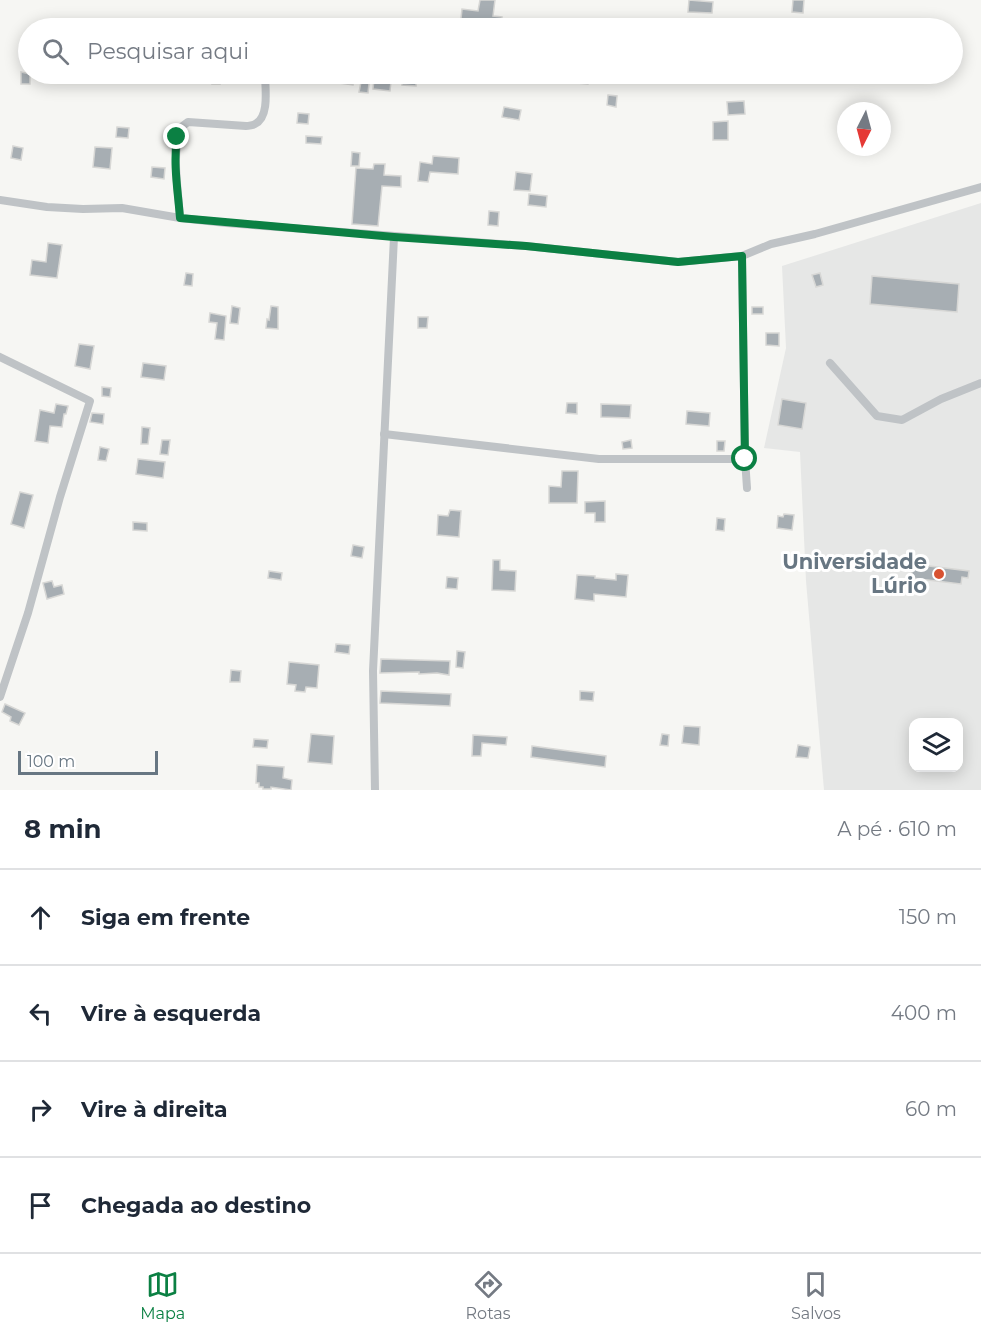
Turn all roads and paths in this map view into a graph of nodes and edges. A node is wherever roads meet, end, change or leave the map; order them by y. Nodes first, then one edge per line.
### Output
1 (266, 84) edge
2 (981, 187) edge
3 (0, 200) edge
4 (180, 218) junction
5 (394, 237) junction
6 (742, 256) junction
7 (0, 357) edge
8 (830, 363) dead end
9 (981, 383) edge
10 (384, 434) junction
11 (745, 459) junction
12 (747, 488) dead end
13 (0, 697) edge
14 (375, 790) edge

1 - 4 street
2 - 6 street
3 - 4 street
4 - 5 street
5 - 6 street
5 - 10 street
6 - 11 street
7 - 13 street
8 - 9 street
10 - 11 street
10 - 14 street
11 - 12 street

